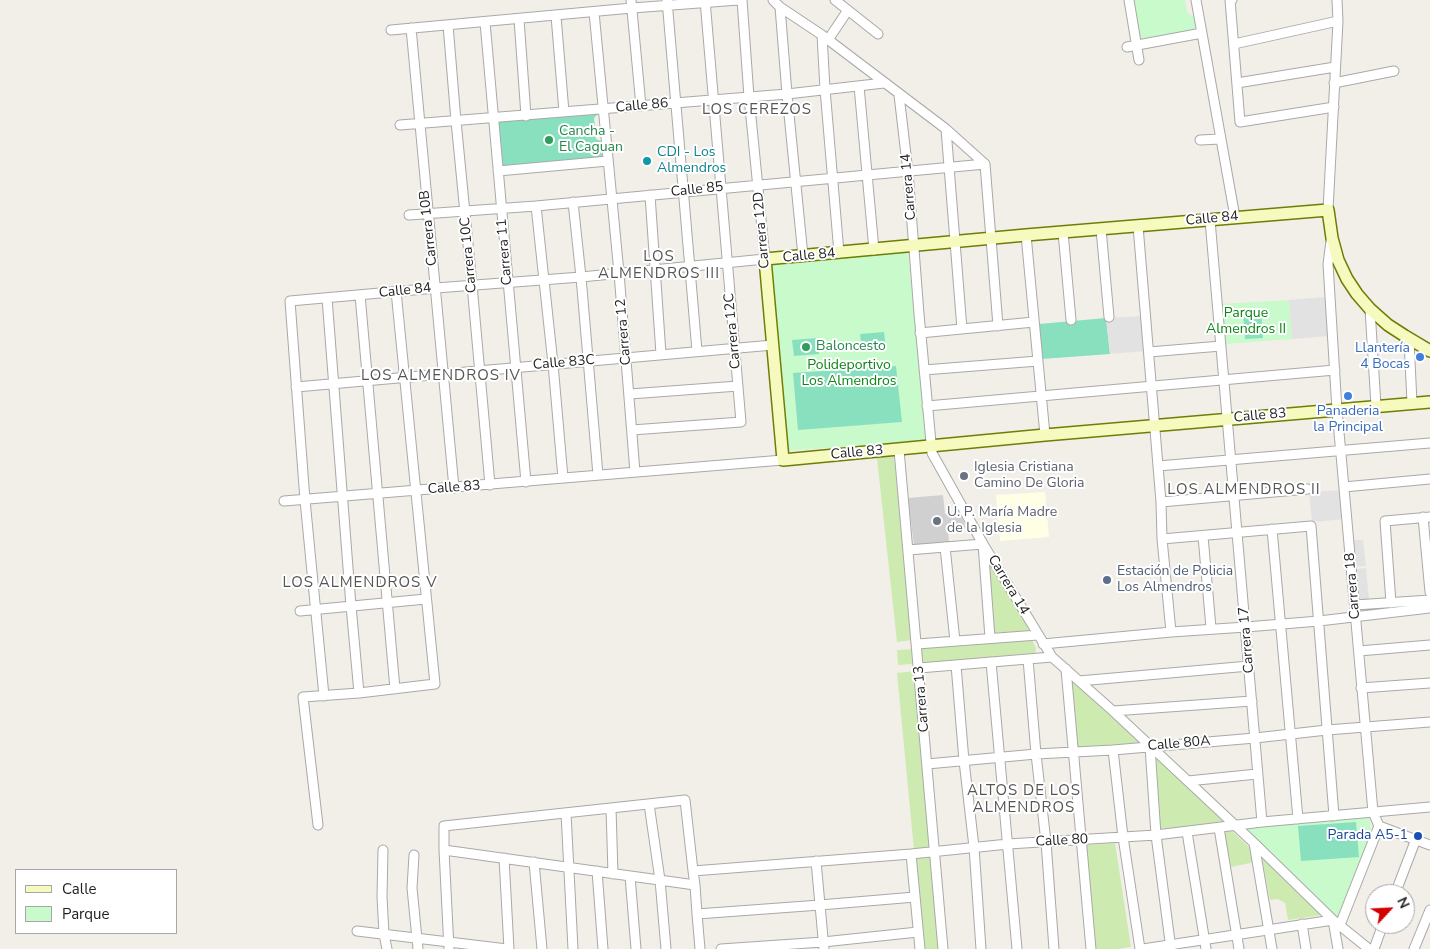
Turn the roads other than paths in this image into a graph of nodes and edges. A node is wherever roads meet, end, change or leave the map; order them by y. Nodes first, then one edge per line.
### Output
1 (740, 0) edge
2 (773, 0) edge
3 (835, 0) edge
4 (1128, 0) edge
5 (1196, 0) edge
6 (1231, 0) edge
7 (1338, 0) edge
8 (705, 1) edge
9 (668, 3) edge
10 (632, 4) edge
11 (780, 7) junction
12 (848, 10) junction
13 (594, 12) junction
14 (556, 16) junction
15 (519, 19) junction
16 (1338, 21) junction
17 (485, 22) junction
18 (448, 25) junction
19 (411, 28) junction
20 (391, 30) dead end
21 (1202, 33) junction
22 (878, 34) dead end
23 (825, 37) junction
24 (1234, 44) junction
25 (1136, 46) junction
26 (1127, 47) dead end
27 (1139, 60) dead end
28 (1335, 67) junction
29 (1394, 71) dead end
30 (884, 83) junction
31 (1238, 83) junction
32 (1334, 83) junction
33 (859, 86) junction
34 (825, 90) junction
35 (787, 94) junction
36 (899, 95) junction
37 (748, 97) junction
38 (713, 100) junction
39 (677, 103) junction
40 (641, 106) junction
41 (1334, 107) junction
42 (603, 110) junction
43 (564, 112) junction
44 (526, 116) junction
45 (493, 118) junction
46 (456, 121) junction
47 (419, 124) junction
48 (400, 126) dead end
49 (946, 129) junction
50 (1221, 139) junction
51 (1200, 140) dead end
52 (608, 161) junction
53 (984, 164) junction
54 (949, 168) junction
55 (498, 171) junction
56 (908, 172) junction
57 (868, 176) junction
58 (833, 178) junction
59 (796, 181) junction
60 (758, 184) junction
61 (721, 188) junction
62 (683, 192) junction
63 (650, 195) junction
64 (611, 198) junction
65 (573, 202) junction
66 (536, 206) junction
67 (501, 209) junction
68 (1328, 210) junction
69 (465, 211) junction
70 (427, 214) junction
71 (409, 215) dead end
72 (1235, 217) junction
73 (1210, 220) junction
74 (1138, 226) junction
75 (1101, 229) junction
76 (1063, 232) junction
77 (1026, 235) junction
78 (1332, 238) junction
79 (990, 239) junction
80 (955, 242) junction
81 (913, 245) junction
82 (874, 250) junction
83 (839, 253) junction
84 (803, 256) junction
85 (765, 260) junction
86 (728, 263) junction
87 (690, 267) junction
88 (655, 270) junction
89 (619, 273) junction
90 (581, 277) junction
91 (544, 280) junction
92 (508, 282) junction
93 (472, 285) junction
94 (436, 288) junction
95 (396, 291) junction
96 (360, 295) junction
97 (327, 298) junction
98 (1370, 309) junction
99 (1109, 317) dead end
100 (1071, 320) dead end
101 (1034, 322) junction
102 (998, 326) junction
103 (962, 329) junction
104 (920, 333) junction
105 (1409, 339) junction
106 (773, 345) junction
107 (1222, 346) junction
108 (735, 348) junction
109 (1430, 350) edge
110 (697, 351) junction
111 (1149, 352) junction
112 (661, 354) junction
113 (626, 358) junction
114 (1038, 361) junction
115 (588, 362) junction
116 (552, 364) junction
117 (516, 367) junction
118 (479, 370) junction
119 (924, 370) junction
120 (1335, 370) junction
121 (443, 374) junction
122 (404, 377) junction
123 (368, 380) junction
124 (1225, 380) junction
125 (333, 384) junction
126 (738, 386) junction
127 (296, 387) junction
128 (1152, 387) junction
129 (630, 394) junction
130 (1042, 396) junction
131 (1430, 402) edge
132 (1412, 403) junction
133 (927, 406) junction
134 (1376, 406) junction
135 (1338, 410) junction
136 (1228, 419) junction
137 (1155, 426) junction
138 (632, 430) junction
139 (1045, 435) junction
140 (1430, 443) edge
141 (931, 447) junction
142 (899, 450) junction
143 (1341, 450) junction
144 (1232, 459) junction
145 (784, 460) junction
146 (1158, 466) junction
147 (636, 472) junction
148 (598, 475) junction
149 (563, 478) junction
150 (1430, 479) edge
151 (526, 482) junction
152 (490, 485) junction
153 (1344, 487) junction
154 (454, 488) junction
155 (415, 490) junction
156 (1308, 490) dead end
157 (378, 494) junction
158 (1234, 495) junction
159 (342, 496) junction
160 (305, 500) junction
161 (284, 501) dead end
162 (1161, 502) junction
163 (1427, 517) edge
164 (1272, 529) junction
165 (1238, 532) junction
166 (1203, 536) junction
167 (1162, 539) junction
168 (983, 544) junction
169 (945, 547) junction
170 (908, 550) junction
171 (1430, 592) edge
172 (426, 599) junction
173 (1430, 600) edge
174 (389, 602) junction
175 (1391, 602) junction
176 (1355, 605) junction
177 (351, 606) junction
178 (1430, 608) edge
179 (316, 609) junction
180 (300, 611) dead end
181 (1356, 616) junction
182 (1319, 621) junction
183 (1280, 624) junction
184 (1246, 627) junction
185 (1211, 628) junction
186 (1171, 632) junction
187 (1038, 634) junction
188 (990, 638) junction
189 (955, 641) junction
190 (917, 644) junction
191 (1044, 644) junction
192 (1430, 645) edge
193 (1358, 651) junction
194 (1052, 657) junction
195 (1028, 659) junction
196 (991, 662) junction
197 (956, 665) junction
198 (1249, 666) junction
199 (919, 668) junction
200 (1066, 669) junction
201 (1079, 681) junction
202 (1430, 683) edge
203 (1361, 688) junction
204 (395, 689) junction
205 (359, 693) junction
206 (324, 696) junction
207 (1252, 701) junction
208 (1113, 711) junction
209 (1430, 722) edge
210 (1364, 727) junction
211 (1327, 730) junction
212 (1291, 734) junction
213 (1255, 738) junction
214 (1150, 746) junction
215 (1113, 750) junction
216 (1073, 752) junction
217 (1036, 754) junction
218 (1000, 757) junction
219 (964, 761) junction
220 (927, 764) junction
221 (1258, 774) junction
222 (1188, 781) junction
223 (649, 804) junction
224 (1430, 807) edge
225 (611, 808) junction
226 (1373, 812) junction
227 (566, 813) junction
228 (1334, 816) junction
229 (1298, 819) junction
230 (1262, 822) junction
231 (318, 825) dead end
232 (1235, 826) junction
233 (1379, 826) junction
234 (1219, 828) junction
235 (1187, 832) junction
236 (1156, 835) junction
237 (1123, 838) junction
238 (1416, 839) junction
239 (1081, 840) junction
240 (1046, 842) junction
241 (1254, 843) junction
242 (1008, 844) junction
243 (1430, 845) edge
244 (974, 847) junction
245 (383, 850) dead end
246 (444, 850) junction
247 (934, 852) junction
248 (911, 854) junction
249 (414, 855) dead end
250 (504, 858) junction
251 (816, 861) junction
252 (534, 862) junction
253 (569, 867) junction
254 (597, 871) junction
255 (693, 871) junction
256 (613, 874) junction
257 (630, 876) junction
258 (660, 880) junction
259 (1399, 884) edge
260 (694, 885) junction
261 (915, 897) junction
262 (820, 906) junction
263 (1430, 910) edge
264 (697, 914) junction
265 (1336, 922) junction
266 (1302, 924) junction
267 (1268, 929) junction
268 (357, 930) dead end
269 (918, 932) junction
270 (384, 934) junction
271 (1237, 934) junction
272 (1379, 934) edge
273 (418, 938) junction
274 (1205, 944) edge
275 (824, 945) edge
276 (449, 946) edge
277 (479, 947) edge
278 (1171, 947) edge
279 (387, 949) edge
280 (418, 949) edge
281 (508, 949) edge
282 (542, 949) edge
283 (572, 949) edge
284 (604, 949) edge
285 (636, 949) edge
286 (666, 949) edge
287 (700, 949) edge
288 (721, 949) edge
289 (920, 949) edge
290 (944, 949) edge
291 (981, 949) edge
292 (1017, 949) edge
293 (1054, 949) edge
294 (1091, 949) edge
295 (1141, 949) edge
296 (1239, 949) edge
297 (1272, 949) edge
298 (1306, 949) edge
299 (1338, 949) edge
300 (1369, 949) edge
301 (1374, 949) edge
302 (1414, 949) edge

1 - 8 street
1 - 37 street, Carrera 12D
2 - 11 street
3 - 12 street
4 - 25 street
5 - 21 street
6 - 24 street
7 - 16 street
8 - 9 street
8 - 38 street, Carrera 12C
9 - 10 street
9 - 39 street
10 - 13 street
10 - 40 street
11 - 23 street
11 - 35 street
12 - 22 street
12 - 23 street
13 - 14 street
13 - 42 street, Carrera 12
14 - 15 street
14 - 43 street
15 - 17 street
15 - 44 street
16 - 24 street
16 - 28 street
17 - 18 street
17 - 45 street, Carrera 11
18 - 19 street
18 - 46 street, Carrera 10C
19 - 20 street
19 - 47 street, Carrera 10B
21 - 25 street
21 - 50 street
23 - 30 street
23 - 34 street
24 - 31 street
25 - 26 street
25 - 27 street
28 - 31 street
28 - 32 street
29 - 32 street
30 - 33 street, Calle 86
30 - 36 street
31 - 41 street
32 - 41 street
33 - 34 street, Calle 86
33 - 57 street
34 - 35 street, Calle 86
34 - 58 street
35 - 37 street, Calle 86
35 - 59 street
36 - 49 street
36 - 56 street, Carrera 14
37 - 38 street, Calle 86
37 - 60 street, Carrera 12D
38 - 39 street, Calle 86
38 - 61 street, Carrera 12C
39 - 40 street, Calle 86
39 - 62 street
40 - 42 street, Calle 86
41 - 68 street
42 - 43 street, Calle 86
42 - 52 street, Carrera 12
43 - 44 street, Calle 86
44 - 45 street, Calle 86
45 - 46 street, Calle 86
45 - 55 street, Carrera 11
46 - 47 street, Calle 86
46 - 69 street, Carrera 10C
47 - 48 street, Calle 86
47 - 70 street, Carrera 10B
49 - 53 street
49 - 54 street
50 - 51 street
50 - 72 street
52 - 55 street
52 - 64 street, Carrera 12
53 - 54 street, Calle 85
53 - 79 street
54 - 56 street, Calle 85
54 - 80 street
55 - 67 street, Carrera 11
56 - 57 street, Calle 85
56 - 81 street, Carrera 14
57 - 58 street, Calle 85
57 - 82 street
58 - 59 street, Calle 85
58 - 83 street
59 - 60 street, Calle 85
59 - 84 street
60 - 61 street, Calle 85
60 - 85 street, Carrera 12D
61 - 62 street, Calle 85
61 - 86 street, Carrera 12C
62 - 63 street, Calle 85
62 - 87 street
63 - 64 street, Calle 85
63 - 88 street
64 - 65 street, Calle 85
64 - 89 street, Carrera 12
65 - 66 street, Calle 85
65 - 90 street
66 - 67 street, Calle 85
66 - 91 street
67 - 69 street, Calle 85
67 - 92 street, Carrera 11
68 - 72 street, Calle 84
68 - 78 street
69 - 70 street, Calle 85
69 - 93 street, Carrera 10C
70 - 71 street, Calle 85
70 - 94 street, Carrera 10B
72 - 73 street, Calle 84
73 - 74 street, Calle 84
73 - 107 street, Carrera 17
74 - 75 street, Calle 84
74 - 111 street
75 - 76 street, Calle 84
75 - 99 street
76 - 77 street, Calle 84
76 - 100 street
77 - 79 street, Calle 84
77 - 101 street
78 - 98 street
78 - 120 street, Carrera 18
79 - 80 street, Calle 84
79 - 102 street
80 - 81 street, Calle 84
80 - 103 street
81 - 82 street, Calle 84
81 - 104 street, Carrera 14
82 - 83 street, Calle 84
83 - 84 street, Calle 84
84 - 85 street, Calle 84
85 - 86 street, Calle 84
85 - 106 street, Carrera 12D
86 - 87 street, Calle 84
86 - 108 street, Carrera 12C
87 - 88 street, Calle 84
87 - 110 street
88 - 89 street, Calle 84
88 - 112 street
89 - 90 street, Calle 84
89 - 113 street, Carrera 12
90 - 91 street, Calle 84
90 - 115 street
91 - 92 street, Calle 84
91 - 116 street
92 - 93 street, Calle 84
92 - 117 street, Carrera 11
93 - 94 street, Calle 84
93 - 118 street, Carrera 10C
94 - 95 street, Calle 84
94 - 121 street, Carrera 10B
95 - 96 street, Calle 84
95 - 122 street
96 - 97 street, Calle 84
96 - 123 street
97 - 125 street
97 - 127 street, Calle 84
98 - 105 street
98 - 134 street
101 - 102 street
101 - 114 street
102 - 103 street
103 - 104 street
104 - 119 street, Carrera 14
105 - 109 street
105 - 132 street
106 - 108 street, Calle 83C
106 - 145 street, Carrera 12D
107 - 111 street
107 - 124 street, Carrera 17
108 - 110 street, Calle 83C
108 - 126 street, Carrera 12C
110 - 112 street, Calle 83C
111 - 128 street
112 - 113 street, Calle 83C
113 - 115 street, Calle 83C
113 - 129 street, Carrera 12
114 - 119 street
114 - 130 street
115 - 116 street, Calle 83C
115 - 148 street
116 - 117 street, Calle 83C
116 - 149 street
117 - 118 street, Calle 83C
117 - 151 street, Carrera 11
118 - 121 street, Calle 83C
118 - 152 street, Carrera 10C
119 - 133 street, Carrera 14
120 - 124 street
120 - 135 street, Carrera 18
121 - 122 street, Calle 83C
121 - 154 street, Carrera 10B
122 - 123 street, Calle 83C
122 - 155 street
123 - 125 street, Calle 83C
123 - 157 street
124 - 128 street
124 - 136 street, Carrera 17
125 - 127 street, Calle 83C
125 - 159 street
126 - 129 street
126 - 138 street, Carrera 12C
127 - 160 street
128 - 130 street
128 - 137 street
129 - 138 street, Carrera 12
130 - 133 street
130 - 139 street
131 - 132 street, Calle 83
132 - 134 street, Calle 83
133 - 141 street, Carrera 14
134 - 135 street, Calle 83
135 - 136 street, Calle 83
135 - 143 street, Carrera 18
136 - 137 street, Calle 83
136 - 144 street, Carrera 17
137 - 139 street, Calle 83
137 - 146 street
138 - 147 street, Carrera 12
139 - 141 street, Calle 83
140 - 143 street
141 - 142 street, Calle 83
141 - 168 street, Carrera 14
142 - 145 street, Calle 83
142 - 170 street, Carrera 13
143 - 144 street
143 - 153 street, Carrera 18
144 - 146 street
144 - 158 street, Carrera 17
145 - 147 street, Calle 83
146 - 162 street
147 - 148 street, Calle 83
148 - 149 street, Calle 83
149 - 151 street, Calle 83
150 - 153 street
151 - 152 street, Calle 83
152 - 154 street, Calle 83
153 - 176 street, Carrera 18
154 - 155 street, Calle 83
155 - 157 street, Calle 83
155 - 172 street
156 - 158 street
157 - 159 street, Calle 83
157 - 174 street
158 - 162 street
158 - 165 street, Carrera 17
159 - 160 street, Calle 83
159 - 177 street
160 - 161 street, Calle 83
160 - 179 street
162 - 167 street
163 - 171 street
163 - 175 street
164 - 165 street
164 - 182 street
164 - 183 street
165 - 166 street
165 - 184 street, Carrera 17
166 - 167 street
166 - 185 street
167 - 186 street
168 - 169 street
168 - 187 street, Carrera 14
168 - 188 street
169 - 170 street
169 - 189 street
170 - 190 street, Carrera 13
172 - 174 street
172 - 204 street
173 - 175 street
174 - 177 street
174 - 204 street
175 - 176 street
176 - 181 street, Carrera 18
177 - 179 street
177 - 205 street
178 - 181 street
179 - 180 street
179 - 206 street
181 - 182 street
181 - 193 street, Carrera 18
182 - 183 street
182 - 211 street
183 - 184 street
183 - 212 street
184 - 185 street
184 - 198 street, Carrera 17
185 - 186 street
186 - 191 street
187 - 188 street
187 - 191 street, Carrera 14
188 - 189 street
189 - 190 street
190 - 199 street, Carrera 13
191 - 194 street, Carrera 14
192 - 193 street
193 - 203 street, Carrera 18
194 - 195 street
194 - 200 street, Carrera 14
195 - 196 street
195 - 217 street
196 - 197 street
196 - 218 street
197 - 199 street
197 - 219 street
198 - 201 street
198 - 207 street, Carrera 17
199 - 220 street, Carrera 13
200 - 201 street, Carrera 14
200 - 216 street
201 - 208 street, Carrera 14
202 - 203 street
203 - 210 street, Carrera 18
204 - 205 street
205 - 206 street
206 - 231 street
207 - 208 street
207 - 213 street, Carrera 17
208 - 214 street, Carrera 14
209 - 210 street, Calle 80A
210 - 211 street, Calle 80A
210 - 226 street, Carrera 18
211 - 212 street, Calle 80A
211 - 228 street
212 - 213 street, Calle 80A
212 - 229 street
213 - 214 street, Calle 80A
213 - 221 street, Carrera 17
214 - 215 street, Calle 80A
214 - 222 street, Carrera 14
214 - 236 street
215 - 216 street, Calle 80A
215 - 237 street
216 - 217 street, Calle 80A
216 - 239 street
217 - 218 street, Calle 80A
217 - 240 street
218 - 219 street, Calle 80A
218 - 242 street
219 - 220 street, Calle 80A
219 - 244 street
220 - 247 street, Carrera 13
221 - 222 street
221 - 230 street, Carrera 17
222 - 232 street, Carrera 14
223 - 225 street
223 - 255 street
223 - 258 street
224 - 226 street, Calle 80
225 - 227 street
225 - 256 street
226 - 228 street, Calle 80
226 - 233 street, Carrera 18
227 - 246 street
227 - 253 street
228 - 229 street, Calle 80
229 - 230 street, Calle 80
230 - 232 street, Calle 80
232 - 234 street, Calle 80
232 - 241 street, Carrera 14
233 - 238 street
233 - 265 street
234 - 235 street, Calle 80
234 - 271 street
235 - 236 street, Calle 80
235 - 274 street
236 - 237 street, Calle 80
236 - 278 street
237 - 239 street, Calle 80
237 - 295 street
238 - 243 street
238 - 259 street
239 - 240 street, Calle 80
239 - 294 street
240 - 242 street, Calle 80
240 - 293 street
241 - 265 street, Carrera 14
241 - 267 street
242 - 244 street, Calle 80
242 - 292 street
244 - 247 street, Calle 80
244 - 291 street
245 - 270 street
246 - 250 street
246 - 276 street
247 - 248 street, Calle 80
247 - 290 street, Carrera 13
248 - 251 street, Calle 80
248 - 261 street
249 - 273 street
250 - 252 street
250 - 281 street
251 - 255 street, Calle 80
251 - 262 street
252 - 253 street
252 - 282 street
253 - 254 street
253 - 283 street
254 - 256 street
254 - 284 street
255 - 260 street
256 - 257 street
257 - 258 street
257 - 285 street
258 - 260 street
258 - 286 street
260 - 264 street
261 - 262 street
261 - 269 street
262 - 264 street
262 - 275 street
263 - 302 street
264 - 287 street
265 - 266 street
265 - 299 street
265 - 300 street, Carrera 14
266 - 267 street
266 - 298 street
267 - 271 street
267 - 297 street
268 - 270 street
269 - 275 street
269 - 289 street
270 - 273 street
270 - 279 street
271 - 274 street
271 - 296 street
272 - 301 street
273 - 276 street
273 - 280 street
274 - 278 street
275 - 288 street
276 - 277 street
277 - 281 street
278 - 295 street

